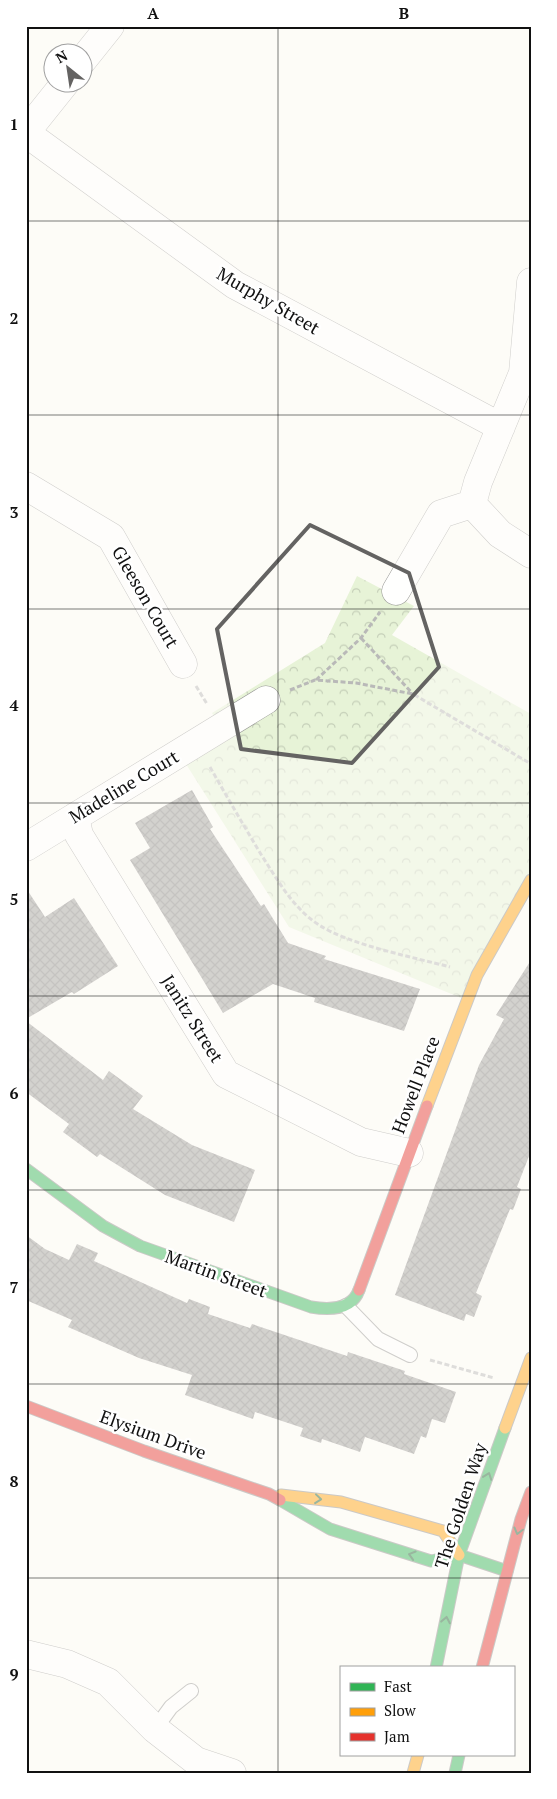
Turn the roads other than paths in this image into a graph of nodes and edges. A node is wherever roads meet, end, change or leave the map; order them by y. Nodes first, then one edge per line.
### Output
1 (110, 26) edge
2 (92, 48) edge
3 (58, 92) edge
4 (26, 133) edge
5 (531, 282) edge
6 (501, 427) junction
7 (26, 486) edge
8 (476, 493) junction
9 (531, 554) edge
10 (396, 591) road end
11 (183, 664) dead end
12 (266, 700) road end
13 (75, 816) junction
14 (26, 847) edge
15 (531, 880) edge
16 (409, 1153) junction
17 (26, 1169) edge
18 (346, 1306) junction
19 (410, 1355) road end
20 (531, 1358) edge
21 (26, 1406) edge
22 (531, 1492) edge
23 (269, 1494) junction
24 (459, 1555) junction
25 (507, 1571) junction
26 (26, 1654) edge
27 (436, 1666) edge
28 (483, 1666) edge
29 (191, 1691) dead end
30 (156, 1729) junction
31 (418, 1756) edge
32 (459, 1756) edge
33 (232, 1773) edge
34 (413, 1773) edge
35 (454, 1773) edge

1 - 2 street
3 - 4 street
4 - 6 street, Murphy Street
5 - 6 street
6 - 8 street
7 - 11 street, Gleeson Court
8 - 9 street
8 - 10 street
12 - 13 street, Madeline Court
13 - 14 street, Madeline Court
13 - 16 street, Janitz Street
15 - 16 street, Howell Place
16 - 18 street, Howell Place
17 - 18 street, Martin Street
18 - 19 lane
24 -> 20 street, The Golden Way
21 - 23 street, Elysium Drive
22 -> 25 street
24 -> 23 street, Elysium Drive
23 -> 24 street, Elysium Drive
24 - 25 street
27 -> 24 street, The Golden Way
25 - 28 street
26 - 30 street
29 - 30 lane
30 - 33 street
31 - 34 street
32 - 35 street

